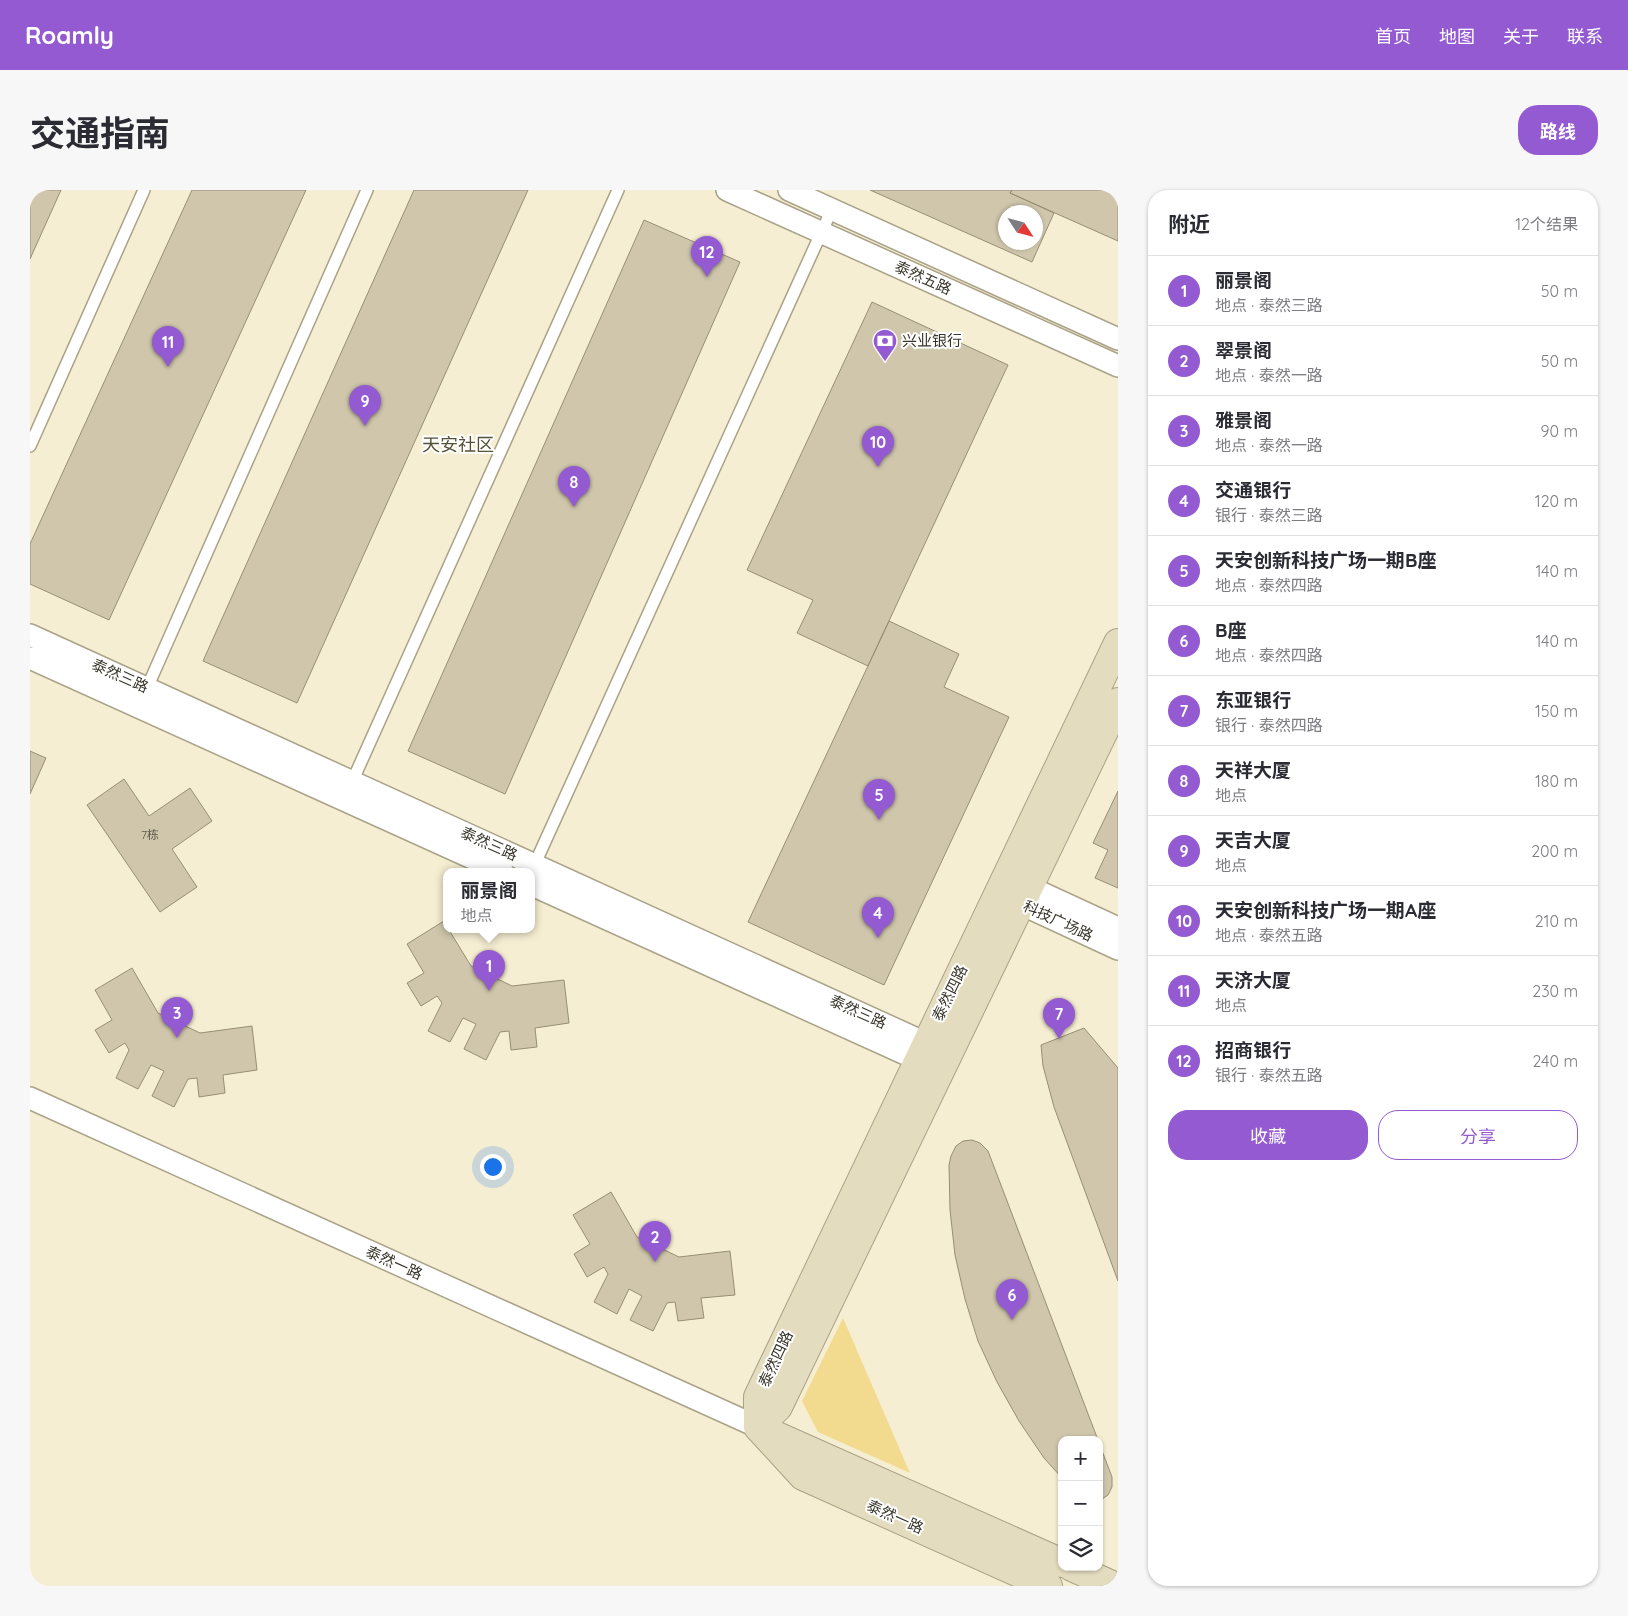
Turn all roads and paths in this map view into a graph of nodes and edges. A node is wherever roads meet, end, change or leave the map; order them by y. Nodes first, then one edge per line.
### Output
1 (144, 190) edge
2 (367, 190) edge
3 (618, 190) edge
4 (727, 190) edge
5 (789, 190) edge
6 (832, 209) junction
7 (821, 232) junction
8 (1118, 339) edge
9 (1118, 366) edge
10 (30, 446) edge
11 (30, 635) edge
12 (1118, 643) edge
13 (30, 658) edge
14 (147, 688) junction
15 (1118, 702) edge
16 (352, 782) junction
17 (494, 868) edge
18 (520, 868) edge
19 (535, 868) edge
20 (535, 875) edge
21 (1014, 890) junction
22 (1118, 928) edge
23 (1118, 949) edge
24 (933, 1057) junction
25 (30, 1098) edge
26 (758, 1427) junction
27 (1058, 1561) edge
28 (1081, 1571) edge
29 (1048, 1586) edge
30 (1114, 1586) edge

1 - 10 lane
2 - 14 lane
3 - 16 lane
4 - 7 street, 泰然五路
5 - 6 street, 泰然五路
6 - 7 lane
6 - 8 street, 泰然五路
7 - 9 street, 泰然五路
7 - 19 lane
11 - 14 street, 泰然三路
12 - 21 street, 泰然四路
13 - 17 street, 泰然三路
14 - 16 street, 泰然三路
15 - 21 street, 泰然四路
16 - 18 street, 泰然三路
20 - 24 street, 泰然三路
21 - 22 street, 科技广场路
21 - 23 street, 科技广场路
21 - 24 street, 泰然四路
24 - 26 street, 泰然四路
25 - 26 street, 泰然一路
26 - 27 street, 泰然一路
26 - 29 street, 泰然一路
28 - 30 street

